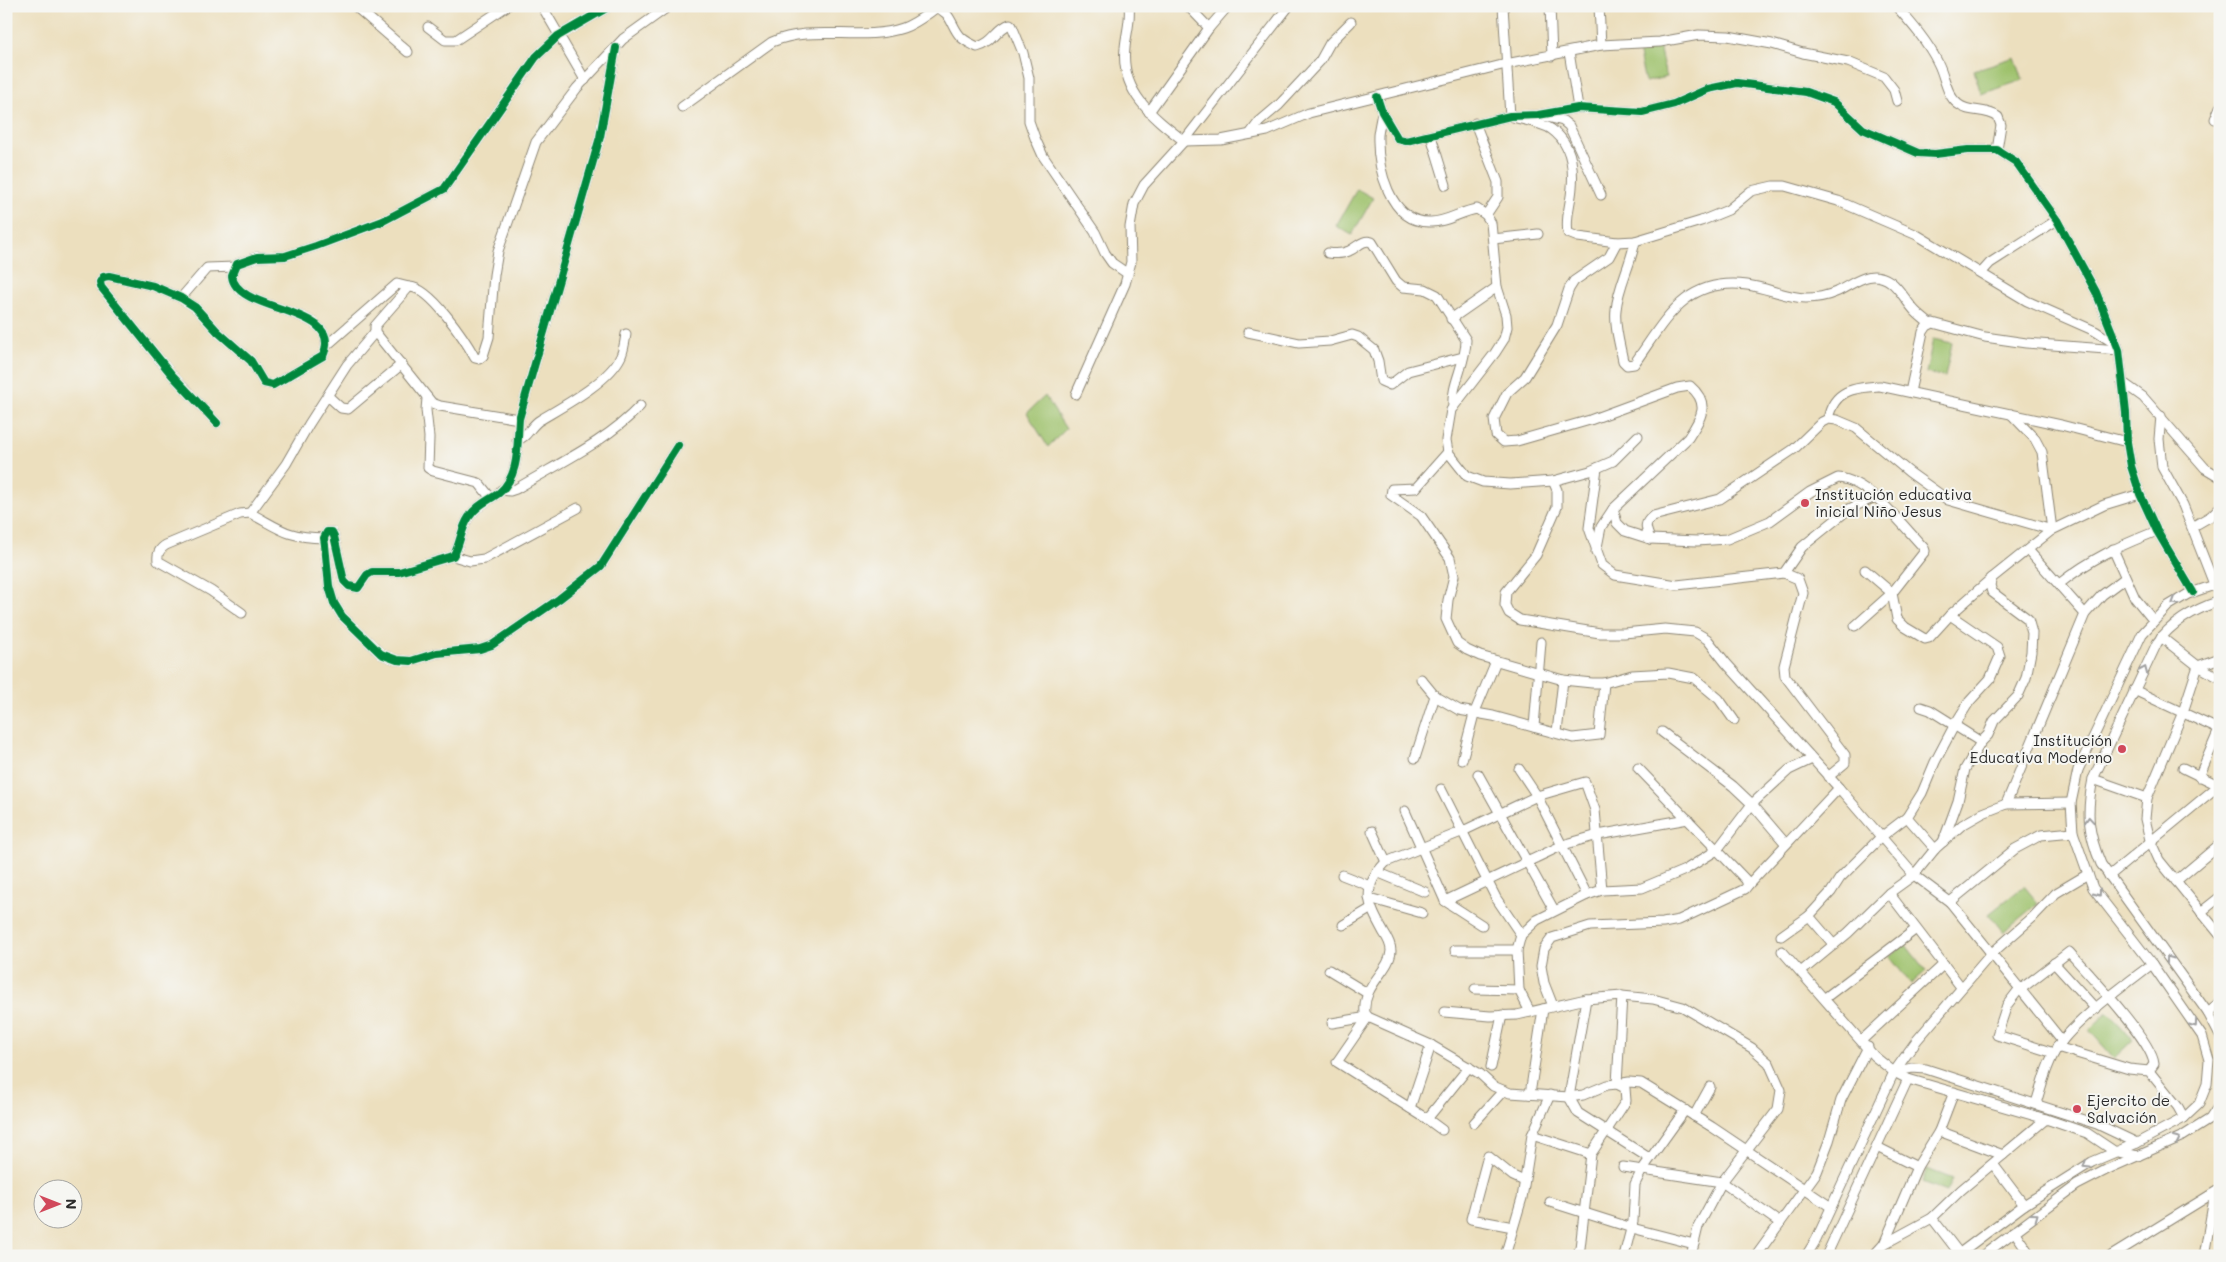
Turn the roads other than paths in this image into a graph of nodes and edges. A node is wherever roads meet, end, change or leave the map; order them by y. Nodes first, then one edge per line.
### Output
1 (355, 6) edge
2 (507, 6) edge
3 (542, 6) edge
4 (610, 6) edge
5 (669, 6) edge
6 (1188, 6) edge
7 (1228, 6) edge
8 (1289, 6) edge
9 (1504, 6) edge
10 (1550, 6) edge
11 (1599, 6) edge
12 (1896, 6) edge
13 (1129, 7) edge
14 (1351, 22) dead end
15 (428, 27) dead end
16 (1208, 28) junction
17 (558, 36) junction
18 (1601, 45) junction
19 (616, 48) junction
20 (408, 52) dead end
21 (1570, 52) junction
22 (1552, 56) junction
23 (1506, 64) junction
24 (585, 80) junction
25 (1377, 97) junction
26 (1897, 101) dead end
27 (682, 107) dead end
28 (2220, 107) edge
29 (1578, 108) junction
30 (1149, 112) junction
31 (1382, 112) junction
32 (1538, 115) junction
33 (1510, 116) junction
34 (2215, 119) dead end
35 (1476, 123) junction
36 (1250, 134) junction
37 (1431, 136) junction
38 (1184, 142) junction
39 (1997, 150) junction
40 (1446, 184) dead end
41 (1601, 195) dead end
42 (1486, 215) junction
43 (2057, 220) junction
44 (1538, 234) dead end
45 (1493, 239) junction
46 (1635, 241) junction
47 (1617, 242) junction
48 (1328, 254) dead end
49 (235, 267) junction
50 (1981, 272) junction
51 (1128, 274) junction
52 (409, 287) junction
53 (1497, 287) junction
54 (181, 298) junction
55 (1451, 319) junction
56 (1930, 324) junction
57 (375, 332) junction
58 (1248, 332) dead end
59 (626, 334) dead end
60 (326, 346) junction
61 (2118, 347) junction
62 (1463, 357) junction
63 (402, 364) junction
64 (2122, 382) junction
65 (1910, 392) junction
66 (1076, 394) dead end
67 (328, 396) junction
68 (427, 398) junction
69 (640, 406) dead end
70 (1453, 407) junction
71 (2011, 414) junction
72 (2161, 416) junction
73 (518, 419) junction
74 (1828, 419) junction
75 (216, 423) dead end
76 (1638, 436) dead end
77 (517, 440) junction
78 (2127, 442) junction
79 (678, 445) dead end
80 (1448, 452) junction
81 (1598, 468) junction
82 (2220, 478) edge
83 (1553, 481) junction
84 (502, 490) junction
85 (2140, 494) junction
86 (490, 497) junction
87 (1875, 497) junction
88 (2220, 507) edge
89 (578, 508) dead end
90 (1613, 509) junction
91 (250, 514) junction
92 (2192, 527) junction
93 (2052, 530) junction
94 (2157, 531) junction
95 (324, 538) junction
96 (1650, 538) junction
97 (2113, 549) junction
98 (2028, 550) junction
99 (1596, 552) junction
100 (453, 556) junction
101 (1865, 570) dead end
102 (1784, 573) junction
103 (1992, 578) junction
104 (2125, 578) junction
105 (2059, 584) junction
106 (2217, 584) edge
107 (2193, 592) junction
108 (1892, 593) junction
109 (2220, 601) edge
110 (242, 613) dead end
111 (2085, 614) junction
112 (1950, 615) junction
113 (2153, 620) junction
114 (1855, 626) dead end
115 (2161, 637) junction
116 (1541, 642) dead end
117 (2220, 658) edge
118 (1496, 661) junction
119 (2198, 666) junction
120 (1539, 673) junction
121 (2220, 678) edge
122 (1421, 679) dead end
123 (1563, 680) junction
124 (1604, 683) junction
125 (2134, 690) junction
126 (1436, 696) junction
127 (1921, 707) dead end
128 (2182, 712) junction
129 (1474, 714) junction
130 (1734, 720) dead end
131 (1954, 726) junction
132 (1534, 727) junction
133 (2219, 730) edge
134 (1557, 732) junction
135 (1662, 732) dead end
136 (1981, 742) junction
137 (1415, 758) dead end
138 (1812, 759) junction
139 (1462, 760) dead end
140 (1638, 768) dead end
141 (2183, 768) dead end
142 (1519, 769) dead end
143 (1478, 774) dead end
144 (1828, 777) junction
145 (2199, 777) junction
146 (2092, 779) junction
147 (2219, 786) edge
148 (1839, 788) junction
149 (1441, 789) dead end
150 (1537, 796) junction
151 (2147, 798) junction
152 (1752, 804) junction
153 (2006, 804) junction
154 (2072, 804) junction
155 (1405, 811) dead end
156 (1500, 813) junction
157 (1907, 817) junction
158 (1688, 818) junction
159 (1372, 831) dead end
160 (1461, 832) junction
161 (2073, 832) junction
162 (1598, 835) junction
163 (1881, 837) junction
164 (2150, 840) junction
165 (1943, 842) junction
166 (1786, 844) junction
167 (2220, 844) edge
168 (1563, 845) junction
169 (1422, 849) junction
170 (1935, 849) junction
171 (1717, 850) junction
172 (1386, 862) junction
173 (1528, 863) junction
174 (1377, 872) junction
175 (2088, 874) junction
176 (1342, 875) dead end
177 (1914, 875) junction
178 (2109, 876) junction
179 (2176, 881) junction
180 (1489, 882) junction
181 (1748, 885) junction
182 (1370, 886) junction
183 (1602, 890) junction
184 (1425, 892) dead end
185 (1889, 893) junction
186 (1586, 895) junction
187 (2220, 897) edge
188 (1369, 898) junction
189 (1445, 901) junction
190 (1950, 902) junction
191 (1370, 909) junction
192 (1554, 910) junction
193 (2201, 912) junction
194 (1422, 913) dead end
195 (1809, 916) junction
196 (1343, 925) dead end
197 (1482, 925) dead end
198 (1916, 929) junction
199 (1520, 935) junction
200 (1781, 936) dead end
201 (2220, 936) edge
202 (1834, 945) junction
203 (1455, 950) dead end
204 (1517, 950) junction
205 (1782, 951) dead end
206 (1991, 954) junction
207 (2054, 963) junction
208 (1944, 964) junction
209 (2152, 964) junction
210 (1329, 970) dead end
211 (1802, 971) junction
212 (1961, 987) junction
213 (1475, 989) dead end
214 (1519, 990) junction
215 (2021, 990) junction
216 (1367, 993) junction
217 (1622, 996) junction
218 (1586, 998) junction
219 (1825, 998) junction
220 (2110, 998) junction
221 (2220, 1003) edge
222 (1553, 1006) junction
223 (1543, 1009) junction
224 (2096, 1009) junction
225 (1444, 1012) dead end
226 (1530, 1012) junction
227 (2208, 1013) junction
228 (1502, 1015) junction
229 (1368, 1017) junction
230 (1332, 1023) dead end
231 (2220, 1036) edge
232 (1865, 1044) junction
233 (1431, 1045) junction
234 (2058, 1047) junction
235 (1469, 1067) junction
236 (1491, 1067) dead end
237 (2149, 1071) junction
238 (1894, 1072) junction
239 (1908, 1079) junction
240 (1616, 1084) junction
241 (1710, 1086) dead end
242 (1503, 1091) junction
243 (1954, 1092) junction
244 (1530, 1094) junction
245 (1550, 1095) junction
246 (1569, 1097) junction
247 (2036, 1103) junction
248 (2220, 1104) edge
249 (1410, 1108) junction
250 (1685, 1110) junction
251 (1694, 1116) junction
252 (2184, 1118) junction
253 (1428, 1119) junction
254 (2046, 1119) junction
255 (1474, 1123) dead end
256 (1442, 1130) dead end
257 (1605, 1131) junction
258 (1940, 1131) junction
259 (1532, 1135) junction
260 (2137, 1142) junction
261 (1876, 1147) junction
262 (1746, 1150) junction
263 (2114, 1151) junction
264 (1590, 1154) junction
265 (2003, 1155) junction
266 (2138, 1156) junction
267 (1649, 1158) junction
268 (1993, 1164) junction
269 (1624, 1167) dead end
270 (1917, 1167) junction
271 (1642, 1170) junction
272 (1524, 1181) junction
273 (1722, 1182) junction
274 (1803, 1189) junction
275 (2218, 1191) edge
276 (1550, 1202) dead end
277 (2024, 1205) junction
278 (1831, 1207) junction
279 (1583, 1212) junction
280 (1932, 1218) junction
281 (1780, 1223) junction
282 (1513, 1227) junction
283 (1632, 1228) junction
284 (2014, 1231) junction
285 (1694, 1244) junction
286 (1884, 1244) junction
287 (1958, 1255) edge
288 (1506, 1256) edge
289 (1577, 1256) edge
290 (1624, 1256) edge
291 (1691, 1256) edge
292 (1756, 1256) edge
293 (1806, 1256) edge
294 (1826, 1256) edge
295 (1873, 1256) edge
296 (1982, 1256) edge
297 (2031, 1256) edge
298 (2112, 1256) edge
299 (2204, 1256) edge

1 - 20 street
2 - 15 street
3 - 17 street
4 - 17 street
5 - 19 street
6 - 16 street
7 - 16 street
8 - 38 street
9 - 23 street
10 - 22 street
11 - 18 street
12 - 39 street
13 - 30 street
14 - 36 street
16 - 30 street
17 - 24 street
17 - 49 street
18 - 21 street
18 - 26 street
19 - 24 street
19 - 73 street
21 - 22 street
21 - 29 street
22 - 23 street
23 - 25 street
23 - 33 street
24 - 52 street
25 - 31 street
25 - 36 street
27 - 51 street
28 - 34 street
29 - 32 street
29 - 39 street
30 - 38 street
31 - 37 street
31 - 42 street
32 - 33 street
32 - 41 street
33 - 35 street
33 - 47 street
35 - 37 street
35 - 42 street
36 - 38 street
37 - 40 street
38 - 51 street
39 - 43 street
42 - 45 street
43 - 50 street
43 - 61 street
44 - 45 street
45 - 53 street
46 - 47 street
46 - 50 street
46 - 56 street
47 - 90 street
48 - 55 street
49 - 54 street
49 - 60 street
50 - 61 street
51 - 66 street
52 - 57 street
52 - 60 street
53 - 55 street
53 - 70 street
54 - 60 street
54 - 75 street
55 - 62 street
56 - 61 street
56 - 65 street
57 - 63 street
57 - 67 street
58 - 62 street
59 - 77 street
61 - 64 street
62 - 70 street
63 - 67 street
63 - 68 street
64 - 72 street
64 - 78 street
65 - 71 street
65 - 74 street
67 - 91 street
68 - 73 street
68 - 86 street
69 - 84 street
70 - 80 street
71 - 78 street
71 - 93 street
72 - 82 street
72 - 92 street
73 - 77 street
74 - 93 street
74 - 96 street
76 - 81 street
77 - 84 street
78 - 85 street
79 - 95 street
80 - 83 street
80 - 118 street
81 - 83 street
81 - 99 street
83 - 138 street
84 - 86 street
85 - 93 street
85 - 94 street
86 - 100 street
87 - 96 street
87 - 102 street
87 - 108 street
88 - 92 street
89 - 100 street
90 - 96 street
90 - 99 street
91 - 95 street
91 - 110 street
92 - 106 street
93 - 98 street
94 - 97 street
94 - 107 street
95 - 100 street
97 - 104 street
97 - 105 street
98 - 103 street
98 - 105 street
99 - 102 street
101 - 108 street
102 - 144 street
103 - 112 street
103 - 136 street
104 - 111 street
104 - 113 street
105 - 111 street
106 - 107 street
107 -> 113 street
108 - 112 street
108 - 114 street
109 - 115 street
111 - 153 street
112 - 131 street
113 - 154 street
115 - 119 street
125 -> 115 street
116 - 120 street
117 - 119 street
118 - 120 street
118 - 129 street
119 - 121 street
119 - 128 street
120 - 123 street
120 - 132 street
122 - 126 street
123 - 124 street
123 - 134 street
124 - 130 street
124 - 134 street
125 - 128 street
125 - 146 street
126 - 129 street
126 - 137 street
127 - 131 street
128 - 133 street
128 - 151 street
129 - 132 street
129 - 139 street
131 - 136 street
131 - 157 street
132 - 134 street
133 - 145 street
135 - 152 street
136 - 165 street
138 - 144 street
138 - 152 street
140 - 158 street
141 - 145 street
142 - 150 street
143 - 156 street
144 - 148 street
145 - 147 street
146 - 151 street
178 -> 146 street
147 - 164 street
148 - 163 street
148 - 166 street
149 - 160 street
150 - 156 street
150 - 162 street
150 - 168 street
151 - 164 street
152 - 166 street
152 - 171 street
153 - 154 street
153 - 165 street
154 - 161 street
155 - 169 street
156 - 160 street
156 - 173 street
157 - 163 street
157 - 170 street
158 - 162 street
158 - 171 street
159 - 172 street
160 - 169 street
160 - 180 street
161 - 175 street
161 - 190 street
162 - 168 street
162 - 183 street
163 - 177 street
163 - 195 street
164 - 178 street
164 - 179 street
165 - 170 street
166 - 181 street
167 - 179 street
168 - 173 street
168 - 186 street
169 - 172 street
169 - 189 street
170 - 177 street
171 - 181 street
171 - 183 street
172 - 174 street
173 - 180 street
173 - 192 street
174 - 182 street
174 - 184 street
175 - 206 street
175 -> 209 street
176 - 182 street
177 - 185 street
177 - 190 street
227 -> 178 street
179 - 193 street
180 - 189 street
180 - 199 street
181 - 222 street
182 - 188 street
183 - 186 street
185 - 198 street
185 - 202 street
186 - 192 street
187 - 193 street
188 - 191 street
188 - 194 street
189 - 197 street
190 - 206 street
191 - 196 street
191 - 216 street
192 - 199 street
193 - 201 street
195 - 200 street
195 - 202 street
198 - 208 street
198 - 219 street
199 - 204 street
202 - 211 street
203 - 204 street
204 - 214 street
205 - 211 street
206 - 212 street
206 - 215 street
207 - 215 street
207 - 220 street
207 - 224 street
208 - 212 street
208 - 232 street
209 - 220 street
209 -> 252 street
210 - 216 street
211 - 219 street
212 - 238 street
213 - 214 street
214 - 226 street
215 - 234 street
215 - 234 street
216 - 229 street
217 - 218 street
217 - 240 street
217 - 262 street
218 - 222 street
218 - 246 street
219 - 232 street
220 - 224 street
220 - 237 street
221 - 227 street
222 - 223 street
223 - 226 street
223 - 244 street
224 - 234 street
225 - 228 street
226 - 228 street
227 - 231 street
228 - 236 street
229 - 230 street
229 - 233 street
229 - 249 street
232 - 238 street
232 - 274 street
233 - 235 street
233 - 249 street
234 - 237 street
234 - 247 street
235 - 242 street
235 - 253 street
237 - 252 street
238 - 239 street
238 - 247 street
238 - 278 street
239 - 243 street
239 - 261 street
240 - 246 street
240 - 250 street
240 - 257 street
241 - 251 street
242 - 244 street
242 - 255 street
243 - 254 street
243 - 258 street
244 - 245 street
245 - 246 street
245 - 259 street
246 - 257 street
247 - 260 street
266 -> 248 street
249 - 253 street
250 - 251 street
250 - 267 street
251 - 262 street
252 - 260 street
253 - 256 street
254 - 263 street
254 - 265 street
257 - 264 street
257 - 267 street
258 - 265 street
258 - 270 street
259 - 264 street
259 - 272 street
260 - 263 street
261 - 270 street
261 - 294 street
262 - 273 street
262 - 274 street
263 - 266 street
263 -> 277 street
264 - 279 street
265 - 268 street
284 -> 266 street
267 - 271 street
268 - 277 street
268 - 280 street
269 - 271 street
270 - 286 street
271 - 273 street
271 - 283 street
272 - 282 street
272 - 282 street
273 - 281 street
273 - 285 street
274 - 278 street
274 - 281 street
275 - 298 street
275 - 299 street
276 - 279 street
277 - 287 street
278 - 293 street
279 - 283 street
279 - 289 street
280 - 286 street
280 - 287 street
281 - 292 street
282 - 288 street
283 - 285 street
283 - 290 street
284 - 296 street
284 - 297 street
285 - 291 street
286 - 295 street

